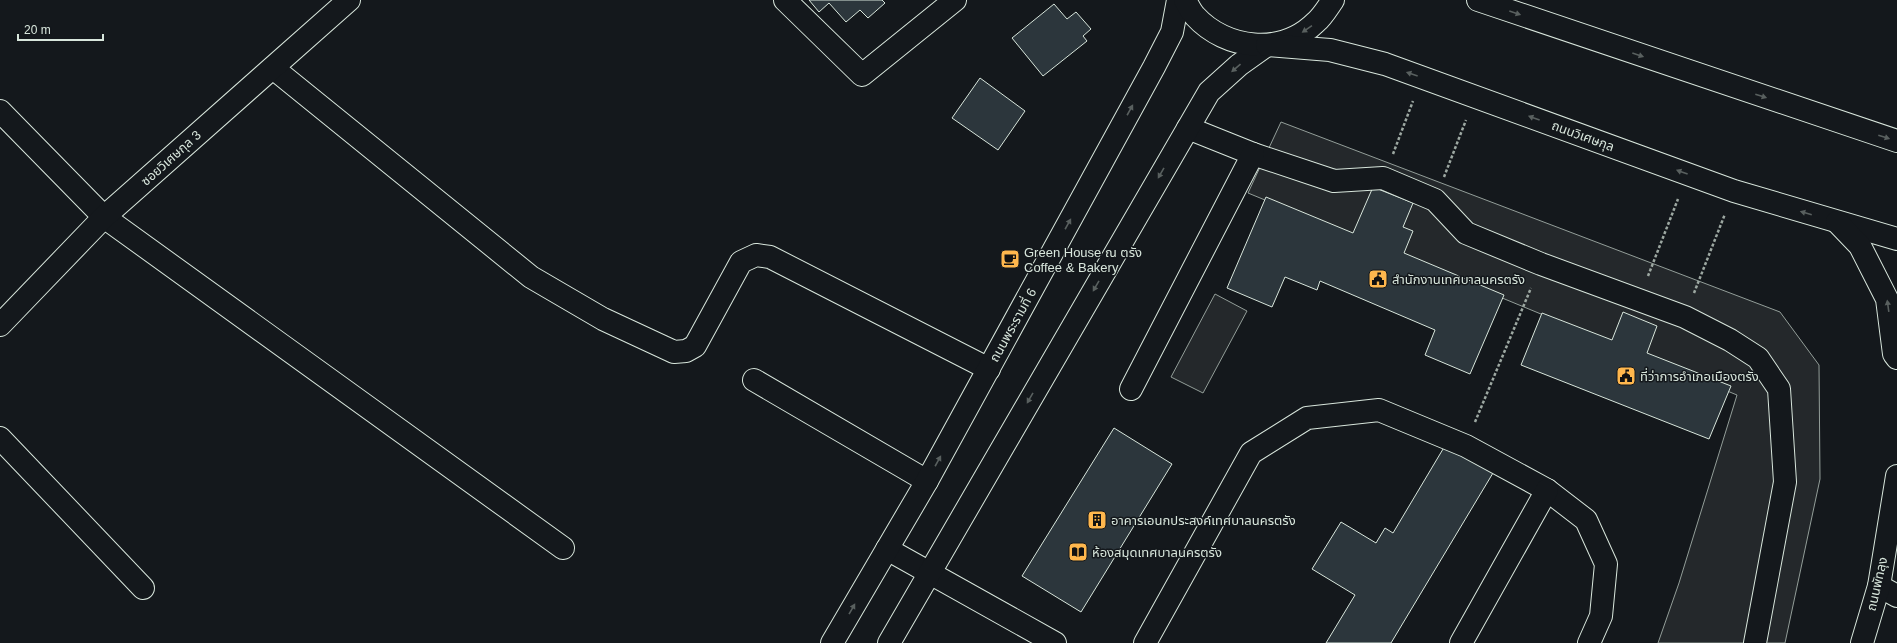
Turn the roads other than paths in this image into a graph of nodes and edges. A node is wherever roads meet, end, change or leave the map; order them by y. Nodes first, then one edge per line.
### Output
1 (349, 0) edge
2 (785, 0) edge
3 (1178, 0) edge
4 (1186, 0) edge
5 (1333, 0) edge
6 (1478, 0) edge
7 (945, 3) edge
8 (1267, 45) junction
9 (273, 68) junction
10 (0, 111) edge
11 (1188, 128) junction
12 (1897, 141) edge
13 (1253, 154) junction
14 (104, 217) junction
15 (1837, 222) junction
16 (1897, 239) edge
17 (0, 325) edge
18 (1897, 358) edge
19 (989, 369) junction
20 (754, 380) dead end
21 (1131, 389) dead end
22 (0, 438) edge
23 (1897, 476) edge
24 (927, 481) junction
25 (1547, 490) junction
26 (563, 548) dead end
27 (887, 549) junction
28 (930, 572) junction
29 (143, 588) dead end
30 (1888, 591) edge
31 (1024, 635) edge
32 (832, 643) edge
33 (889, 643) edge
34 (1055, 643) edge
35 (1145, 643) edge
36 (1461, 643) edge
37 (1589, 643) edge
38 (1755, 643) edge
39 (1862, 643) edge

1 - 9 street, ซอยวิเศษกุล 3
2 - 7 street
19 -> 3 street, ถนนพระรามที่ 6
4 - 8 street
5 -> 8 street
6 -> 12 street
8 -> 11 street
15 -> 8 street, ถนนวิเศษกุล
9 - 14 street, ซอยวิเศษกุล 3
9 - 19 street
10 - 14 street
11 - 13 street
11 -> 28 street
13 - 21 street
13 - 38 street
14 - 17 street, ซอยวิเศษกุล 3
14 - 26 street
15 - 16 street, ถนนวิเศษกุล
18 -> 15 street
24 -> 19 street, ถนนพระรามที่ 6
20 - 24 street
22 - 29 street
23 - 30 street, ถนนพัทลุง
24 - 27 street, ถนนพระรามที่ 6
25 - 35 street
25 - 36 street
25 - 37 street
27 - 28 street
32 -> 27 street, ถนนพระรามที่ 6
28 - 31 street
28 - 33 street
30 - 39 street, ถนนพัทลุง
31 - 34 street

